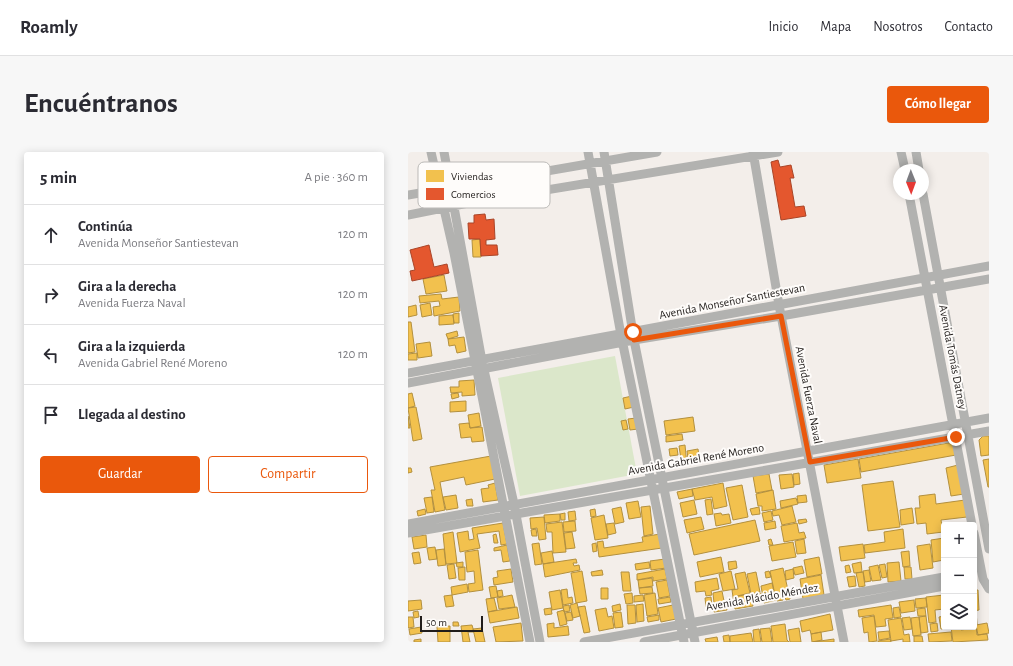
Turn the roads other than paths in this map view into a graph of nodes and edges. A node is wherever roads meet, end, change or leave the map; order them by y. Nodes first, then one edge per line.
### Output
1 (431, 152) edge
2 (444, 152) edge
3 (588, 152) edge
4 (657, 152) edge
5 (778, 152) edge
6 (901, 152) edge
7 (916, 152) edge
8 (754, 154) edge
9 (605, 156) edge
10 (433, 162) edge
11 (446, 162) edge
12 (590, 164) junction
13 (904, 164) edge
14 (918, 164) edge
15 (550, 171) edge
16 (609, 180) junction
17 (593, 183) junction
18 (550, 190) edge
19 (418, 193) edge
20 (408, 195) edge
21 (910, 200) edge
22 (924, 200) edge
23 (442, 208) joint
24 (454, 208) edge
25 (408, 215) edge
26 (989, 266) edge
27 (937, 275) junction
28 (926, 277) junction
29 (989, 279) edge
30 (940, 288) junction
31 (928, 290) junction
32 (779, 304) junction
33 (781, 316) junction
34 (633, 336) junction
35 (622, 339) junction
36 (479, 365) junction
37 (408, 373) edge
38 (408, 383) edge
39 (989, 418) edge
40 (965, 422) junction
41 (954, 424) junction
42 (989, 431) edge
43 (967, 435) junction
44 (956, 437) junction
45 (807, 451) junction
46 (810, 462) junction
47 (663, 478) junction
48 (652, 480) junction
49 (665, 488) junction
50 (654, 490) junction
51 (515, 509) junction
52 (504, 511) junction
53 (971, 522) edge
54 (408, 524) edge
55 (408, 533) edge
56 (977, 549) edge
57 (989, 549) edge
58 (982, 575) edge
59 (941, 578) edge
60 (941, 587) edge
61 (989, 589) edge
62 (835, 596) junction
63 (837, 606) junction
64 (691, 622) junction
65 (681, 624) junction
66 (694, 637) edge
67 (684, 638) edge
68 (530, 642) edge
69 (540, 642) edge
70 (584, 642) edge
71 (644, 642) edge
72 (844, 642) edge

1 - 10 street
2 - 11 street
3 - 12 street
4 - 9 street
5 - 8 street
6 - 13 street
7 - 14 street
8 - 16 street
8 - 32 street, Avenida Fuerza Naval
9 - 12 street
9 - 16 street
12 - 15 street
12 - 17 street
16 - 17 street
16 - 34 street
17 - 18 street
17 - 35 street
19 - 20 street
21 - 28 street, Avenida Tomás Datney
22 - 27 street, Avenida Tomás Datney
23 - 25 street
23 - 36 street
24 - 36 street
26 - 27 street, Avenida Monseñor Santiestevan
27 - 28 street, Avenida Monseñor Santiestevan
27 - 30 street, Avenida Tomás Datney
28 - 31 street, Avenida Tomás Datney
28 - 32 street, Avenida Monseñor Santiestevan
29 - 30 street, Avenida Monseñor Santiestevan
30 - 31 street, Avenida Monseñor Santiestevan
30 - 40 street, Avenida Tomás Datney
31 - 33 street, Avenida Monseñor Santiestevan
31 - 41 street, Avenida Tomás Datney
32 - 33 street, Avenida Fuerza Naval
32 - 34 street, Avenida Monseñor Santiestevan
33 - 34 street, Avenida Monseñor Santiestevan
33 - 45 street, Avenida Fuerza Naval
34 - 35 street, Avenida Monseñor Santiestevan
34 - 47 street
35 - 36 street, Avenida Monseñor Santiestevan
35 - 48 street
36 - 37 street, Avenida Monseñor Santiestevan
36 - 38 street, Avenida Monseñor Santiestevan
36 - 51 street
36 - 52 street
39 - 40 street, Avenida Gabriel René Moreno
40 - 41 street, Avenida Gabriel René Moreno
40 - 43 street, Avenida Tomás Datney
41 - 44 street, Avenida Tomás Datney
41 - 45 street, Avenida Gabriel René Moreno
42 - 43 street, Avenida Gabriel René Moreno
43 - 44 street, Avenida Gabriel René Moreno
43 - 57 street
44 - 46 street, Avenida Gabriel René Moreno
44 - 53 street, Avenida Tomás Datney
45 - 46 street, Avenida Fuerza Naval
45 - 47 street, Avenida Gabriel René Moreno
46 - 49 street, Avenida Gabriel René Moreno
46 - 62 street, Avenida Fuerza Naval
47 - 48 street, Avenida Gabriel René Moreno
47 - 49 street
48 - 50 street
48 - 51 street, Avenida Gabriel René Moreno
49 - 50 street, Avenida Gabriel René Moreno
49 - 64 street
50 - 51 street, Avenida Gabriel René Moreno
50 - 65 street
51 - 52 street, Avenida Gabriel René Moreno
51 - 69 street
52 - 54 street, Avenida Gabriel René Moreno
52 - 55 street, Avenida Gabriel René Moreno
52 - 68 street
56 - 58 street
58 - 61 street
59 - 62 street, Avenida Plácido Méndez
60 - 63 street, Avenida Plácido Méndez
62 - 63 street, Avenida Fuerza Naval
62 - 64 street, Avenida Plácido Méndez
63 - 66 street, Avenida Plácido Méndez
63 - 72 street, Avenida Fuerza Naval
64 - 65 street, Avenida Plácido Méndez
64 - 66 street
65 - 67 street
65 - 70 street, Avenida Plácido Méndez
66 - 67 street, Avenida Plácido Méndez
67 - 71 street, Avenida Plácido Méndez

